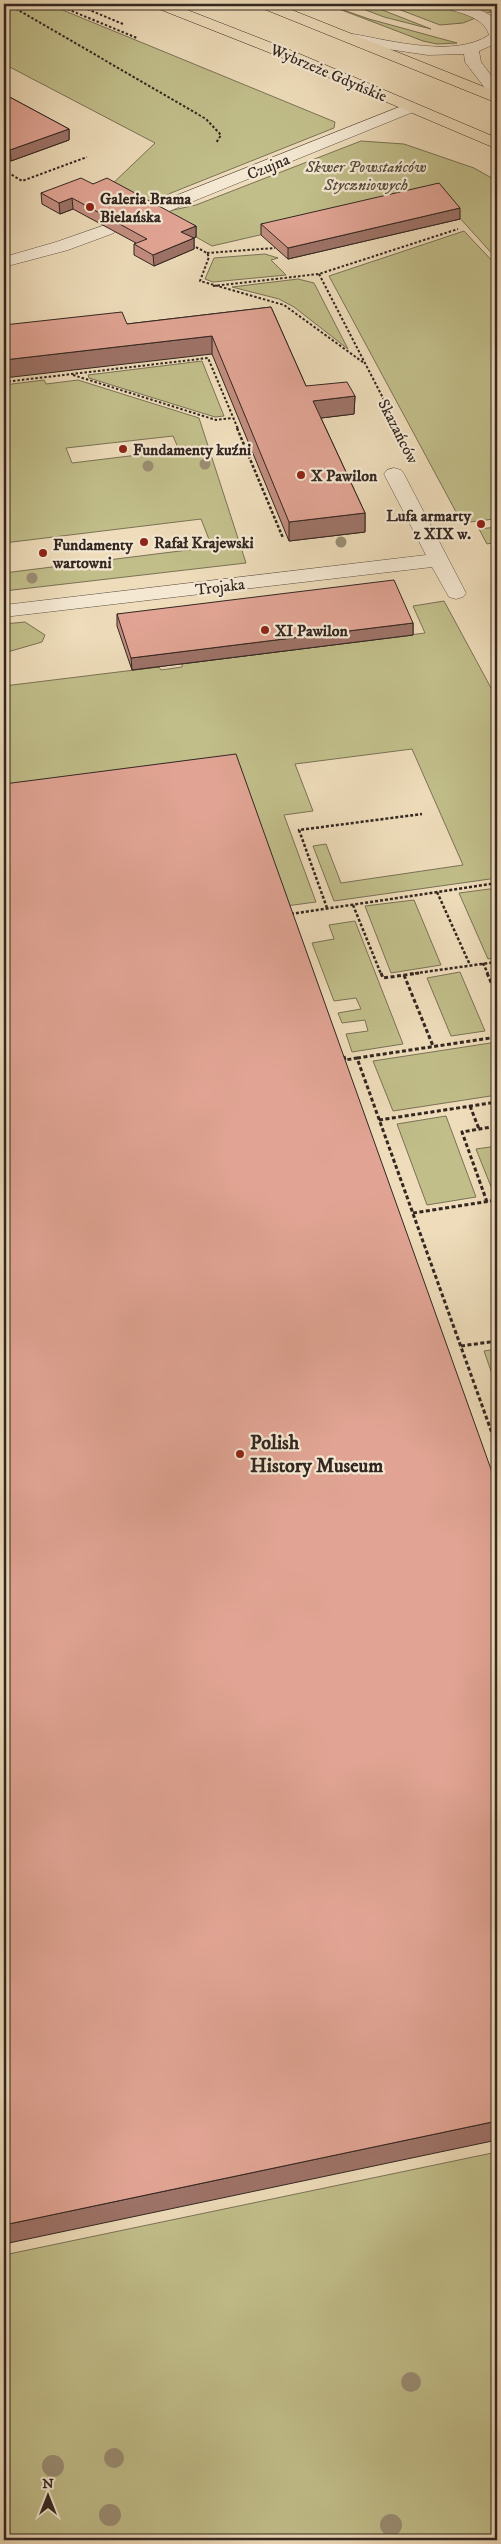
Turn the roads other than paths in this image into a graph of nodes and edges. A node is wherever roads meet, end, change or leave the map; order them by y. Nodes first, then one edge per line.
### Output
1 (159, 4) edge
2 (264, 4) edge
3 (446, 4) edge
4 (353, 39) junction
5 (471, 50) junction
6 (497, 93) edge
7 (497, 98) edge
8 (412, 106) junction
9 (497, 144) edge
10 (151, 212) edge
11 (108, 229) edge
12 (4, 262) edge
13 (394, 474) road end
14 (437, 560) junction
15 (456, 593) dead end
16 (4, 612) edge

1 - 8 main road, Wybrzeże Gdyńskie
2 - 4 main road, Wybrzeże Gdyńskie
3 - 5 lane
4 - 5 lane
4 - 7 main road, Wybrzeże Gdyńskie
5 - 6 lane
8 - 9 main road, Wybrzeże Gdyńskie
8 - 10 lane, Czujna
11 - 12 lane
13 - 14 lane, Skazańców
14 - 15 lane, Skazańców
14 - 16 lane, Trojaka

